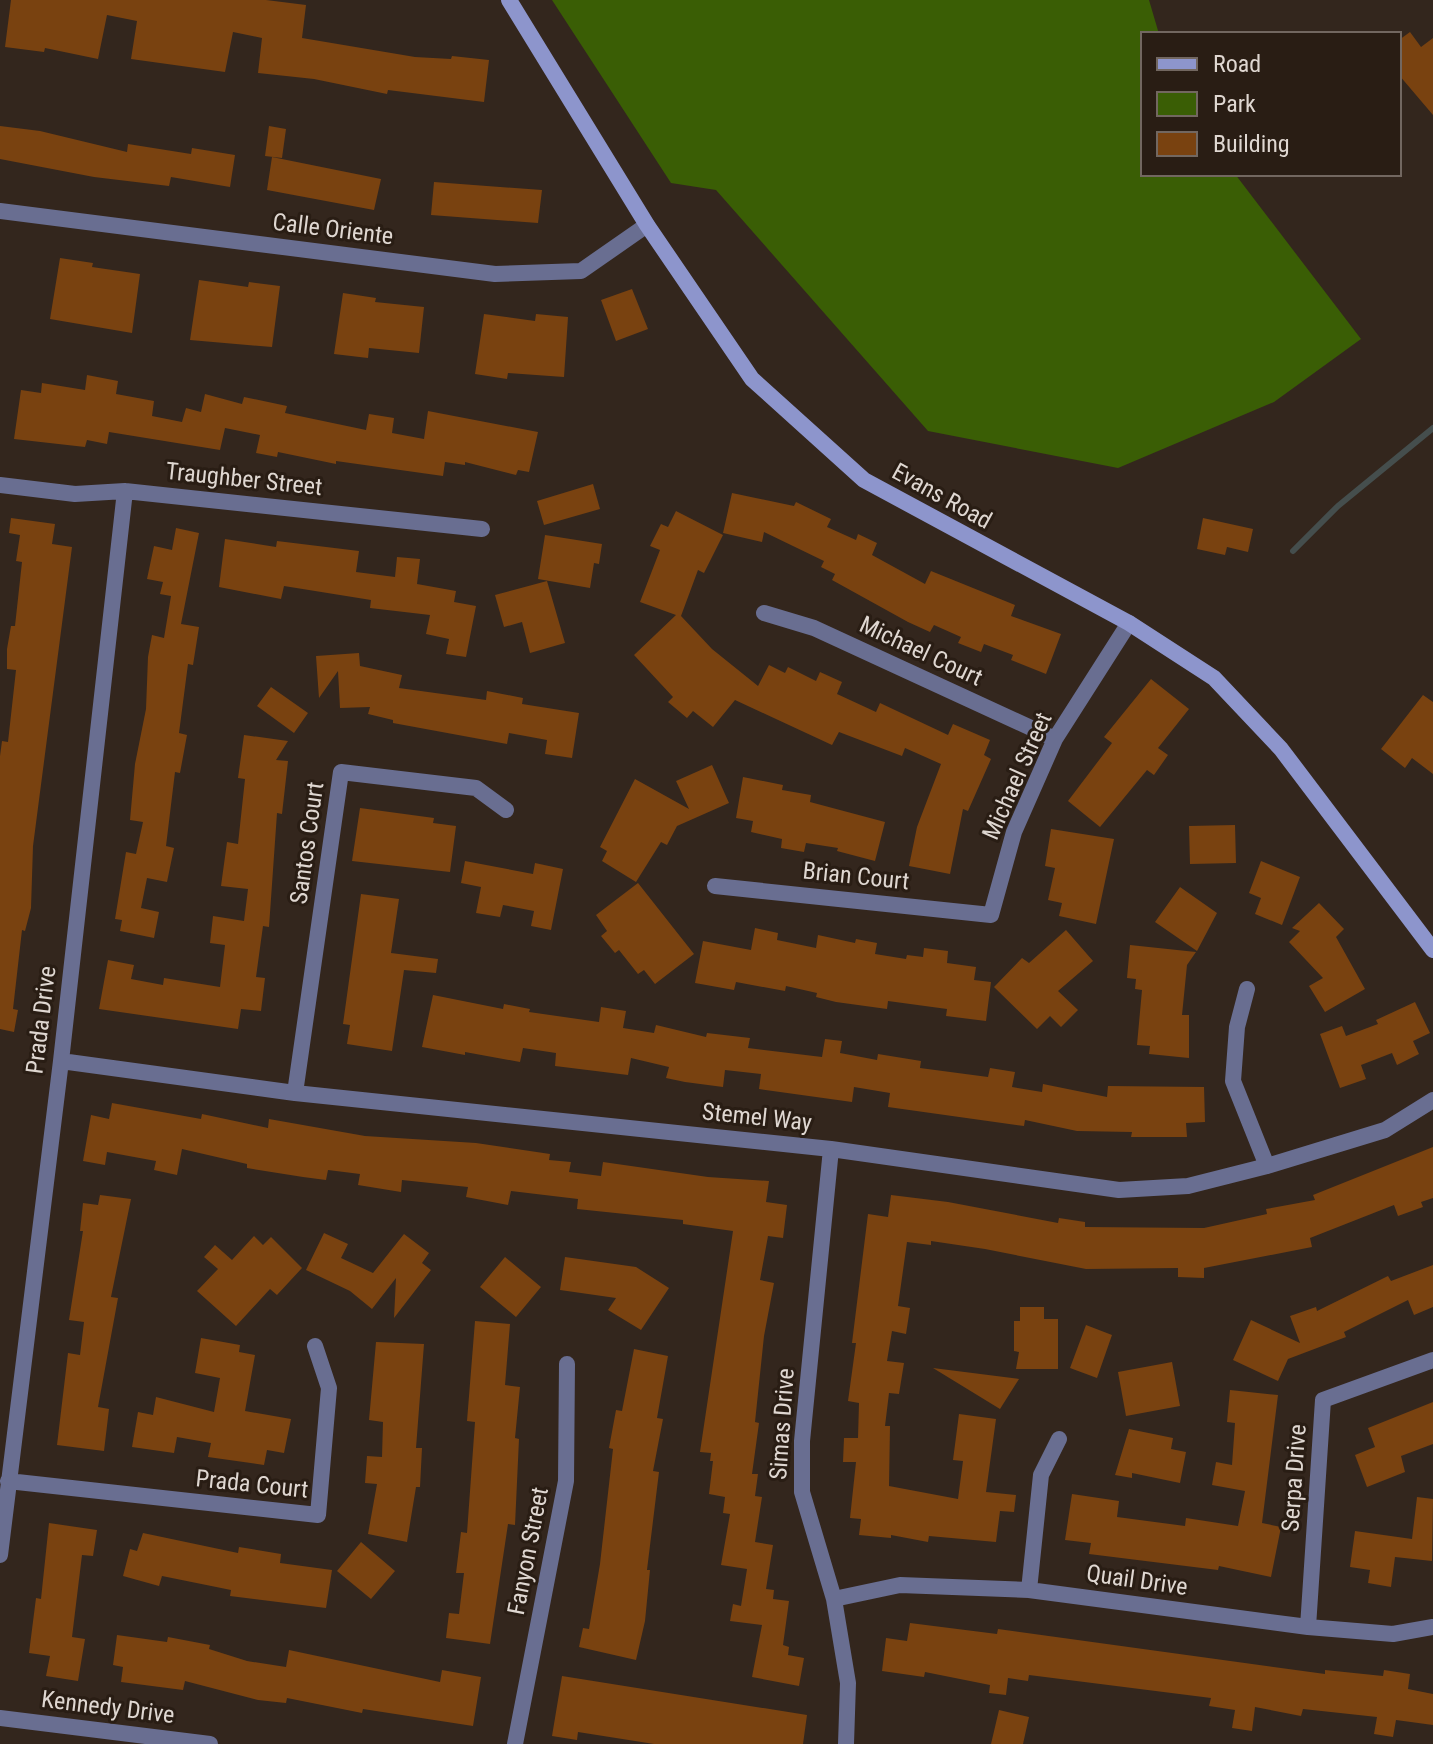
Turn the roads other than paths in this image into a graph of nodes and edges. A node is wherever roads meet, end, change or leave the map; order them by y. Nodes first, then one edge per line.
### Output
1 (509, 0) edge
2 (0, 211) edge
3 (647, 225) junction
4 (0, 485) edge
5 (125, 491) junction
6 (482, 529) dead end
7 (764, 613) dead end
8 (1129, 623) junction
9 (1055, 739) junction
10 (506, 810) dead end
11 (715, 886) dead end
12 (991, 915) joint
13 (1433, 950) edge
14 (1247, 989) dead end
15 (61, 1061) junction
16 (295, 1093) junction
17 (1433, 1100) edge
18 (831, 1149) junction
19 (1267, 1166) junction
20 (315, 1346) dead end
21 (1433, 1360) edge
22 (567, 1364) dead end
23 (1059, 1439) dead end
24 (8, 1481) junction
25 (0, 1555) edge
26 (1029, 1590) junction
27 (834, 1599) junction
28 (1308, 1627) junction
29 (1433, 1627) edge
30 (0, 1718) edge
31 (210, 1744) edge
32 (515, 1744) edge
33 (846, 1744) edge

1 - 3 street, Evans Road
2 - 3 street, Calle Oriente
3 - 8 street, Evans Road
4 - 5 street, Traughber Street
5 - 6 street, Traughber Street
5 - 15 street, Prada Drive
7 - 9 street, Michael Court
8 - 9 street, Michael Street
8 - 13 street, Evans Road
9 - 12 street, Michael Street
10 - 16 street, Santos Court
11 - 12 street, Brian Court
14 - 19 street
15 - 16 street, Stemel Way
15 - 24 street, Prada Drive
16 - 18 street, Stemel Way
17 - 19 street, Stemel Way
18 - 19 street, Stemel Way
18 - 27 street, Simas Drive
20 - 24 street, Prada Court
21 - 28 street, Serpa Drive
22 - 32 street, Fanyon Street
23 - 26 street
24 - 25 street, Prada Drive
26 - 27 street, Quail Drive
26 - 28 street, Quail Drive
27 - 33 street, Simas Drive
28 - 29 street, Quail Drive
30 - 31 street, Kennedy Drive

